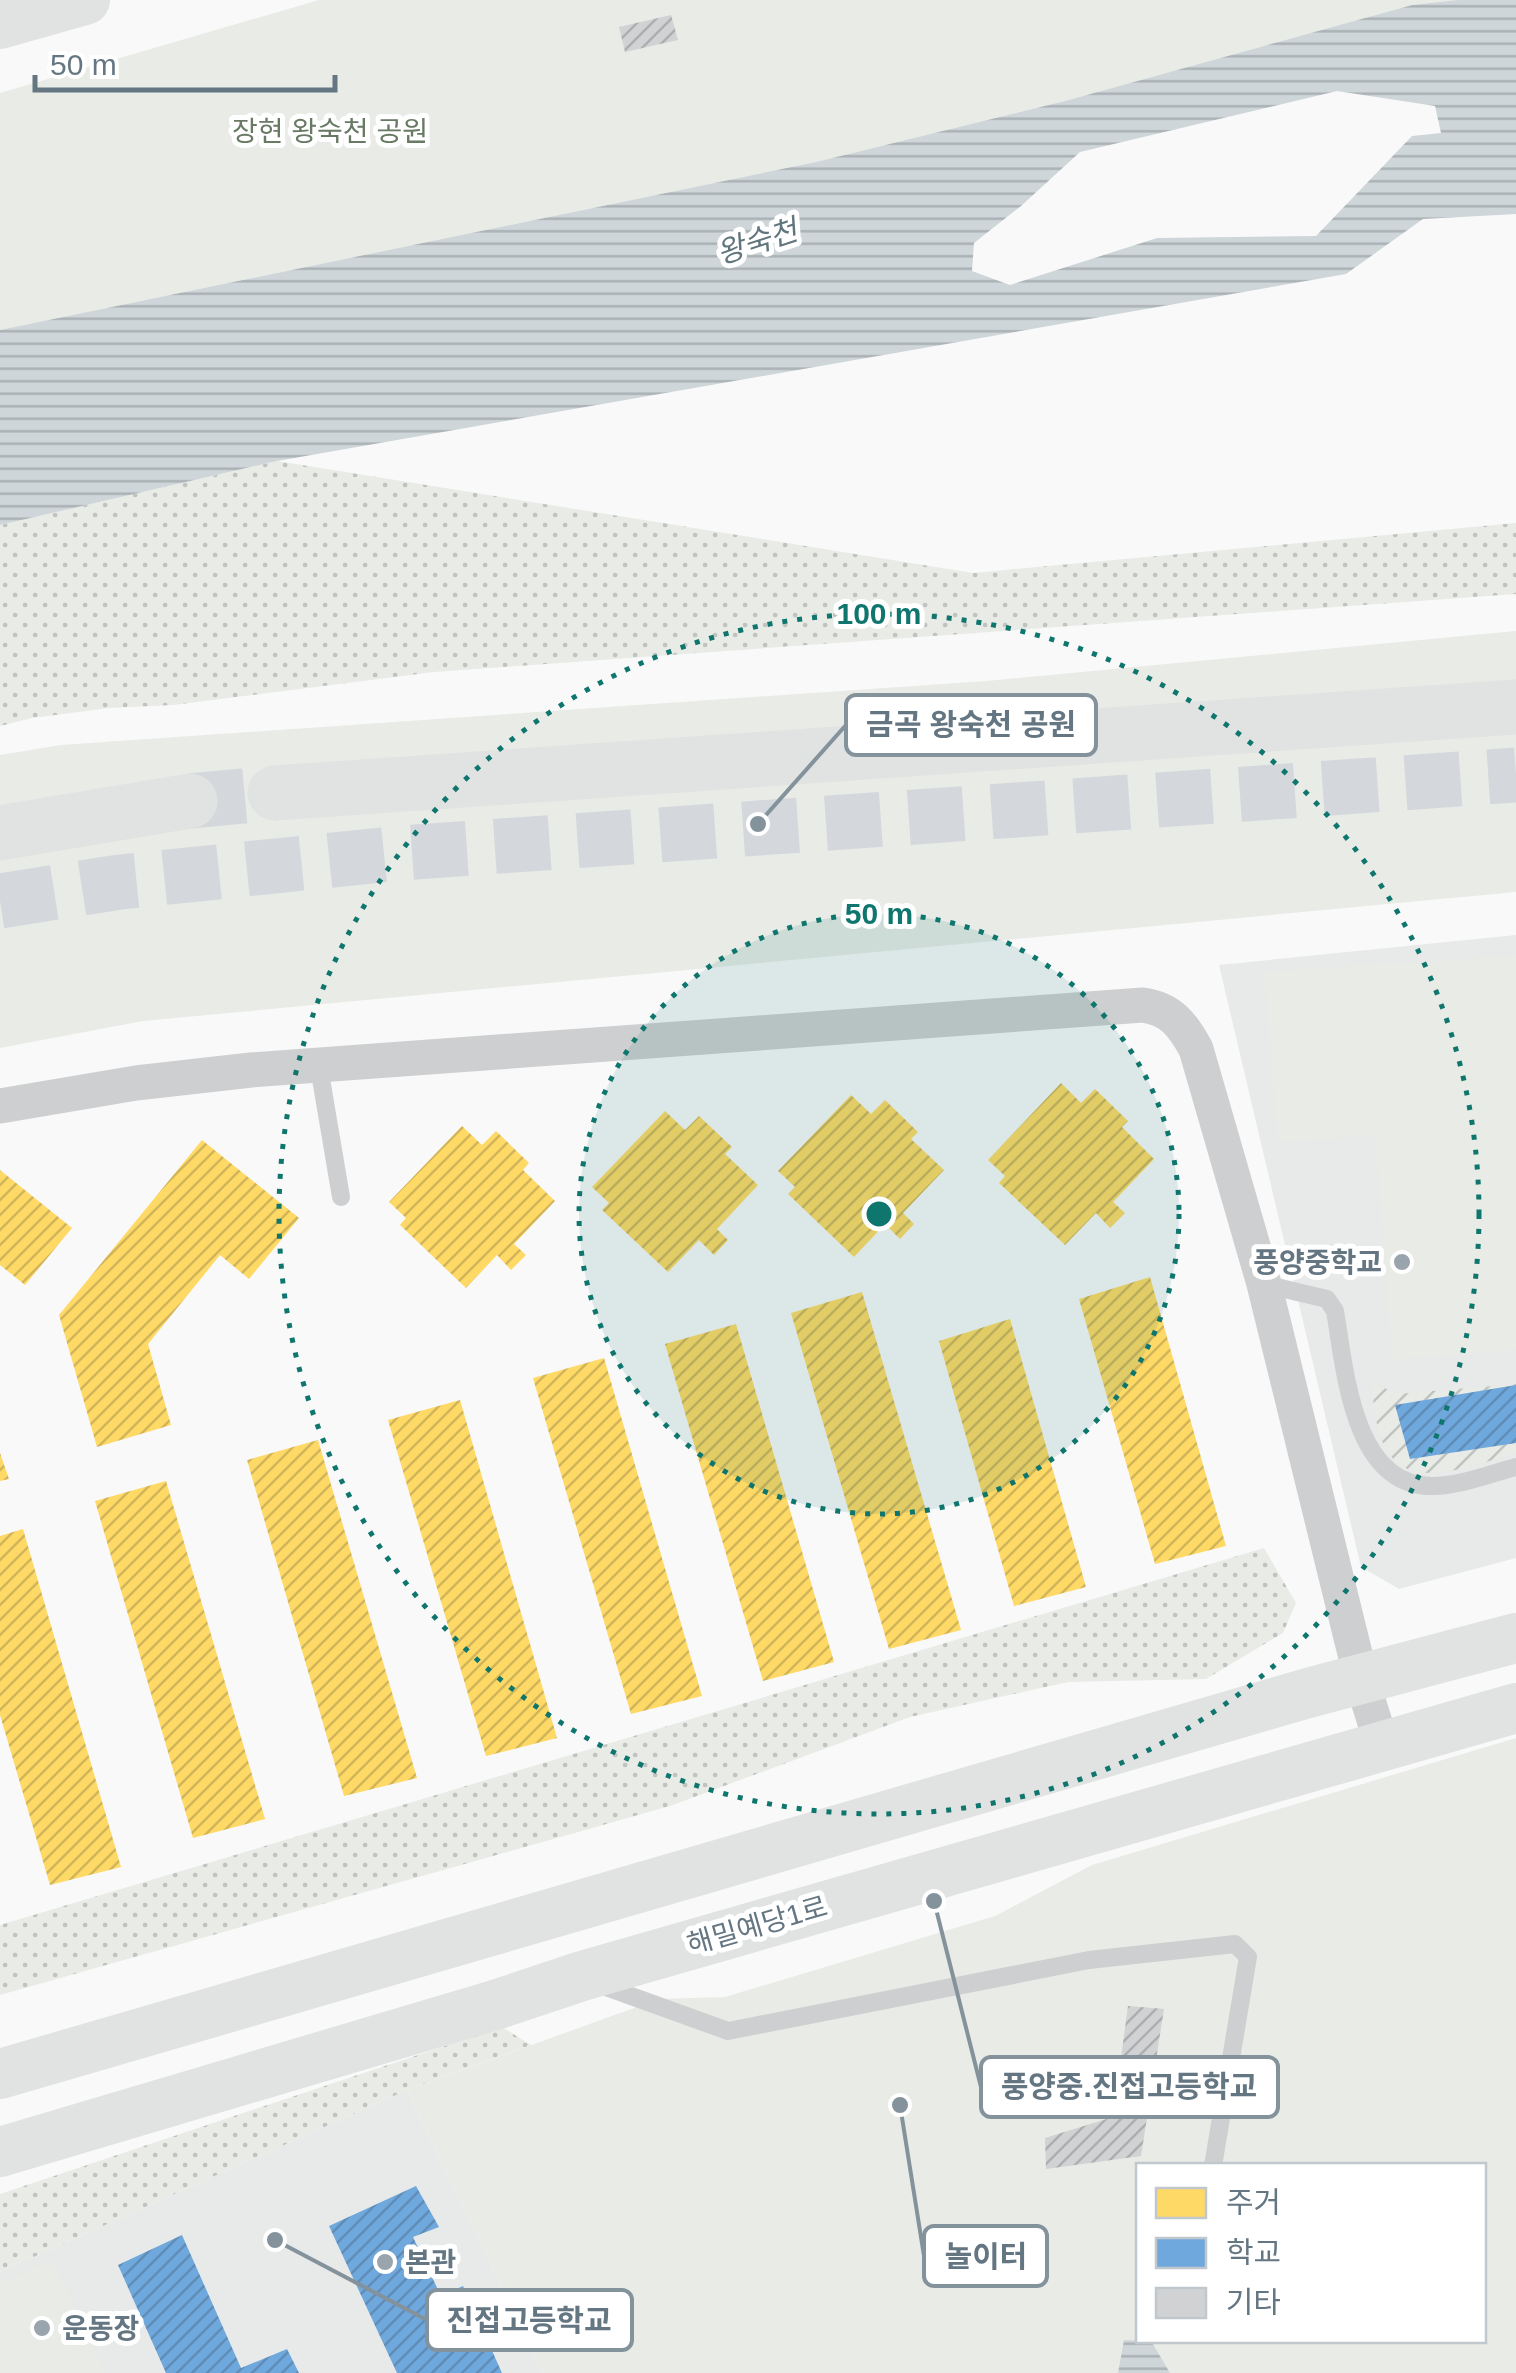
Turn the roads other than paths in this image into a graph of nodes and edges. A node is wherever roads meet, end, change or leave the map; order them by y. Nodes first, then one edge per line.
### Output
1 (85, 0) edge
2 (0, 24) edge
3 (1516, 707) edge
4 (275, 794) tunnel mouth
5 (190, 801) tunnel mouth
6 (0, 833) edge
7 (319, 1067) junction
8 (0, 1106) edge
9 (341, 1197) dead end
10 (1264, 1284) junction
11 (1516, 1467) edge
12 (1516, 1638) edge
13 (1361, 1678) junction
14 (1516, 1708) edge
15 (1382, 1745) junction
16 (582, 1976) junction
17 (0, 2074) edge
18 (0, 2152) edge
19 (1213, 2163) edge

1 - 2 street
3 - 4 highway
5 - 6 highway
7 - 8 street
7 - 9 lane
7 - 10 street
10 - 11 lane
10 - 13 street
12 - 13 street
13 - 15 street
13 - 17 street
14 - 15 street, 해밀예당1로
15 - 16 street, 해밀예당1로
16 - 18 street, 해밀예당1로
16 - 19 lane

